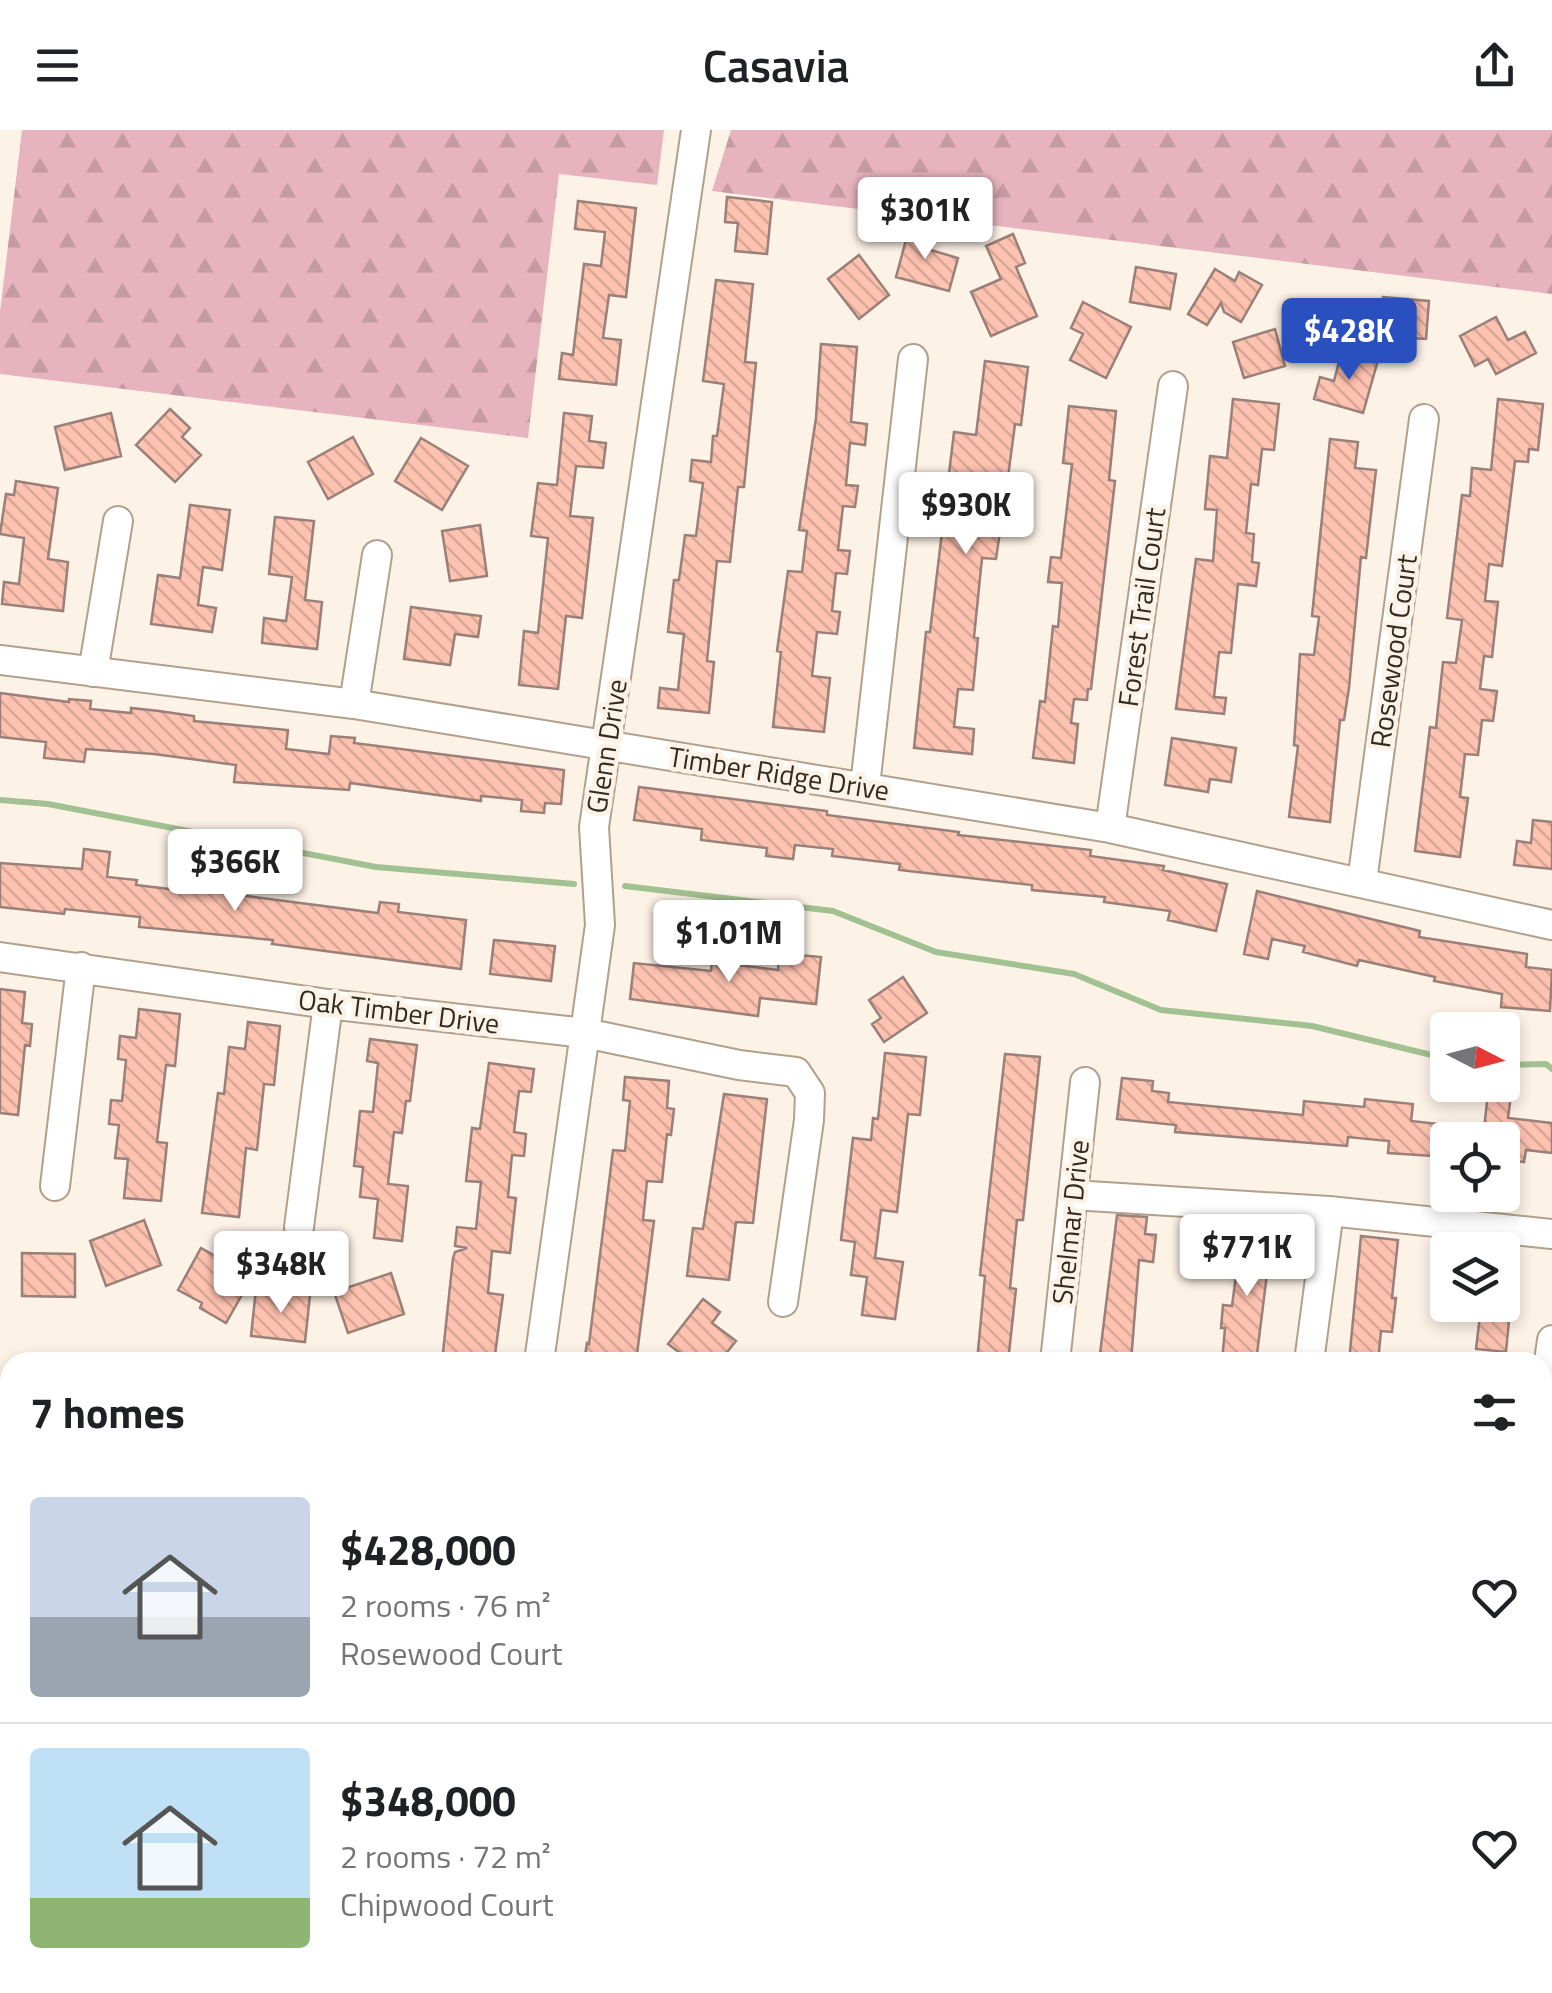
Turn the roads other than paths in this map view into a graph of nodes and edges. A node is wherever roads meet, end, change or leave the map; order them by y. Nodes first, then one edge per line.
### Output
1 (696, 130) edge
2 (913, 359) dead end
3 (1172, 386) dead end
4 (1424, 420) dead end
5 (118, 521) dead end
6 (376, 556) dead end
7 (0, 660) edge
8 (93, 672) junction
9 (354, 704) junction
10 (607, 746) junction
11 (865, 786) junction
12 (1110, 828) junction
13 (1362, 882) junction
14 (1552, 925) edge
15 (0, 957) edge
16 (82, 968) junction
17 (328, 1004) junction
18 (585, 1033) junction
19 (1085, 1082) dead end
20 (54, 1186) dead end
21 (1073, 1195) junction
22 (1329, 1211) junction
23 (300, 1227) dead end
24 (1552, 1234) edge
25 (783, 1302) dead end
26 (540, 1352) edge
27 (1055, 1352) edge
28 (1310, 1352) edge

1 - 10 street, Glenn Drive
2 - 11 street
3 - 12 street, Forest Trail Court
4 - 13 street, Rosewood Court
5 - 8 street
6 - 9 street
7 - 8 street, Timber Ridge Drive
8 - 9 street, Timber Ridge Drive
9 - 10 street, Timber Ridge Drive
10 - 11 street, Timber Ridge Drive
10 - 18 street, Glenn Drive
11 - 12 street, Timber Ridge Drive
12 - 13 street, Timber Ridge Drive
13 - 14 street, Timber Ridge Drive
15 - 16 street, Oak Timber Drive
16 - 17 street, Oak Timber Drive
16 - 20 street
17 - 18 street, Oak Timber Drive
17 - 23 street
18 - 25 street, Oak Timber Drive
18 - 26 street, Glenn Drive
19 - 21 street, Shelmar Drive
21 - 22 street
21 - 27 street, Shelmar Drive
22 - 24 street
22 - 28 street

